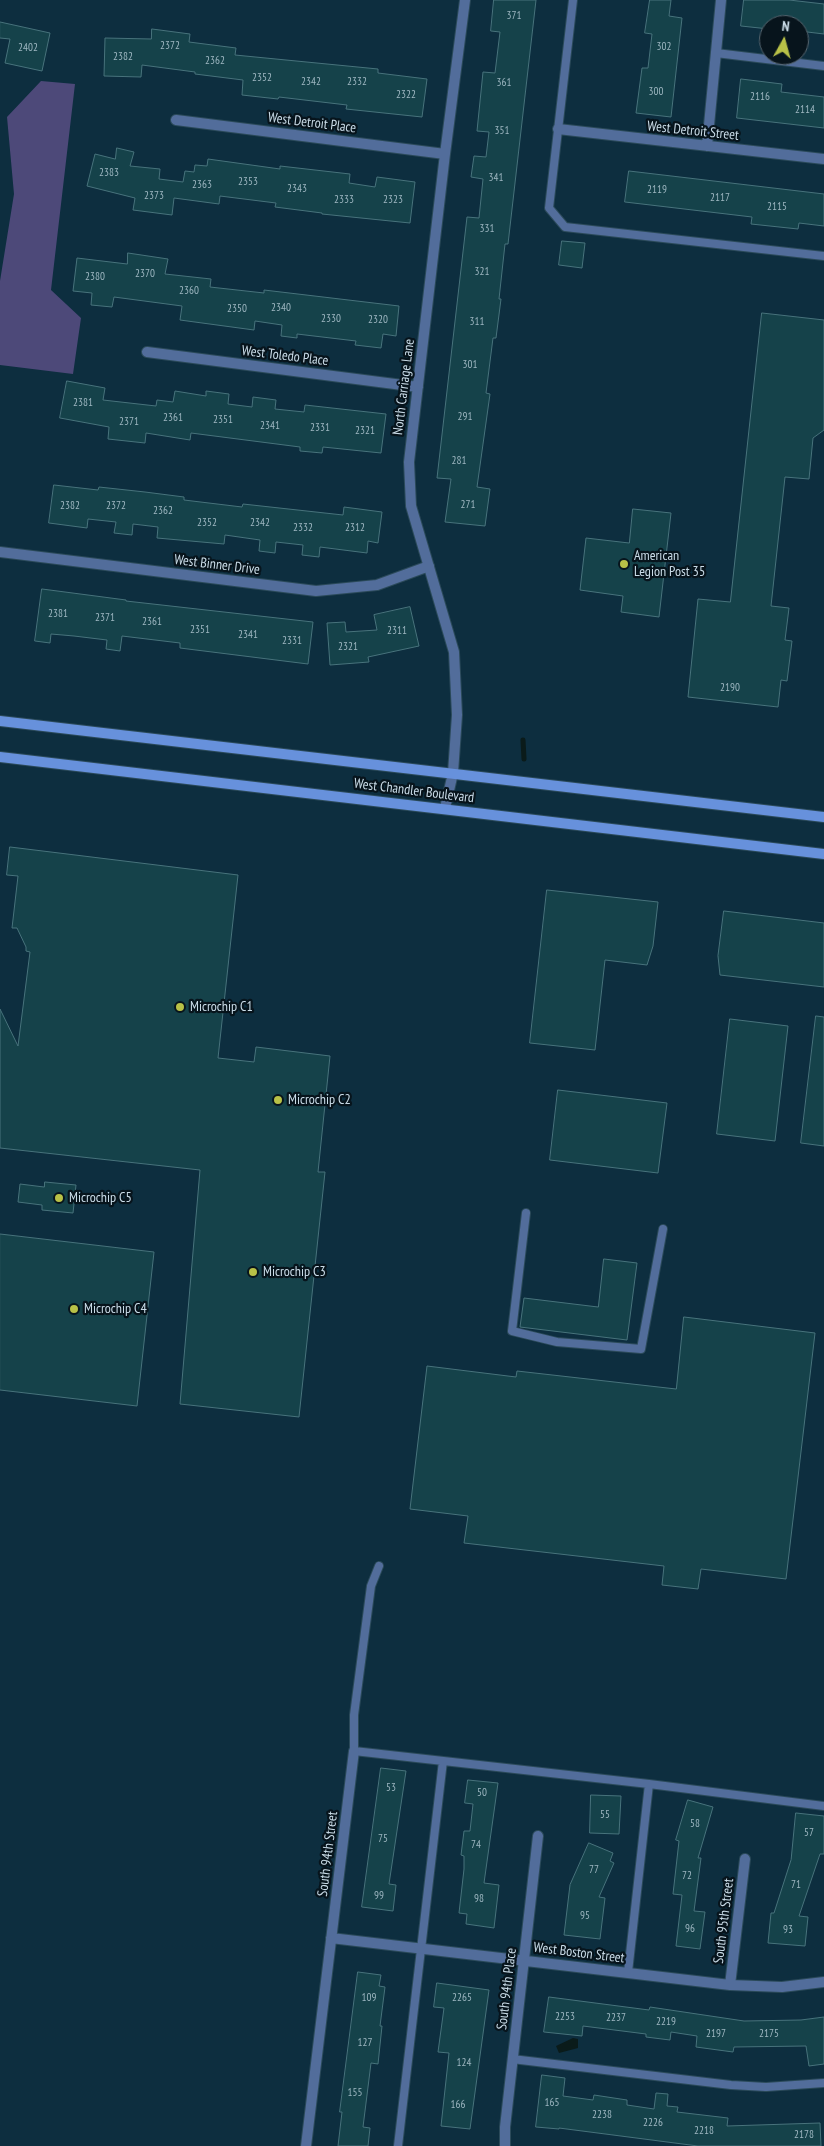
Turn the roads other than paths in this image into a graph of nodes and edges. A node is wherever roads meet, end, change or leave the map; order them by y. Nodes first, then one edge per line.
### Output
1 (465, 0) edge
2 (573, 0) edge
3 (721, 0) edge
4 (716, 53) junction
5 (824, 66) edge
6 (176, 120) dead end
7 (558, 129) junction
8 (707, 146) junction
9 (445, 154) junction
10 (824, 159) edge
11 (824, 256) edge
12 (147, 352) dead end
13 (418, 387) junction
14 (0, 552) edge
15 (429, 566) junction
16 (0, 721) edge
17 (0, 757) edge
18 (453, 773) junction
19 (445, 808) junction
20 (824, 817) edge
21 (824, 854) edge
22 (526, 1213) dead end
23 (662, 1228) dead end
24 (380, 1566) dead end
25 (354, 1751) junction
26 (443, 1761) junction
27 (649, 1784) junction
28 (824, 1806) edge
29 (538, 1836) dead end
30 (745, 1859) dead end
31 (331, 1938) junction
32 (421, 1948) junction
33 (524, 1960) junction
34 (628, 1972) junction
35 (824, 1982) edge
36 (730, 1985) junction
37 (512, 2059) junction
38 (824, 2083) edge
39 (306, 2146) edge
40 (398, 2146) edge
41 (505, 2146) edge

1 - 9 street, North Carriage Lane
2 - 7 lane
3 - 4 street
4 - 5 lane
4 - 8 street
6 - 9 street, West Detroit Place
7 - 8 street, West Detroit Street
7 - 11 lane
8 - 10 street, West Detroit Street
9 - 13 street, North Carriage Lane
12 - 13 street, West Toledo Place
13 - 15 street, North Carriage Lane
14 - 15 street, West Binner Drive
15 - 18 street, North Carriage Lane
16 - 18 main road, West Chandler Boulevard
17 - 19 main road, West Chandler Boulevard
18 - 19 street, North Carriage Lane
18 - 20 main road, West Chandler Boulevard
19 - 21 main road, West Chandler Boulevard
22 - 23 lane
24 - 25 lane, South 94th Street
25 - 26 lane
25 - 31 street, South 94th Street
26 - 27 lane
26 - 32 lane
27 - 28 lane
27 - 34 lane
29 - 33 street, South 94th Place
30 - 36 street, South 95th Street
31 - 32 street, West Boston Street
31 - 39 street, South 94th Street
32 - 33 street, West Boston Street
32 - 40 lane
33 - 34 street, West Boston Street
33 - 37 street, South 94th Place
34 - 36 street, West Boston Street
35 - 36 street, West Boston Street
37 - 38 lane
37 - 41 street, South 94th Place

